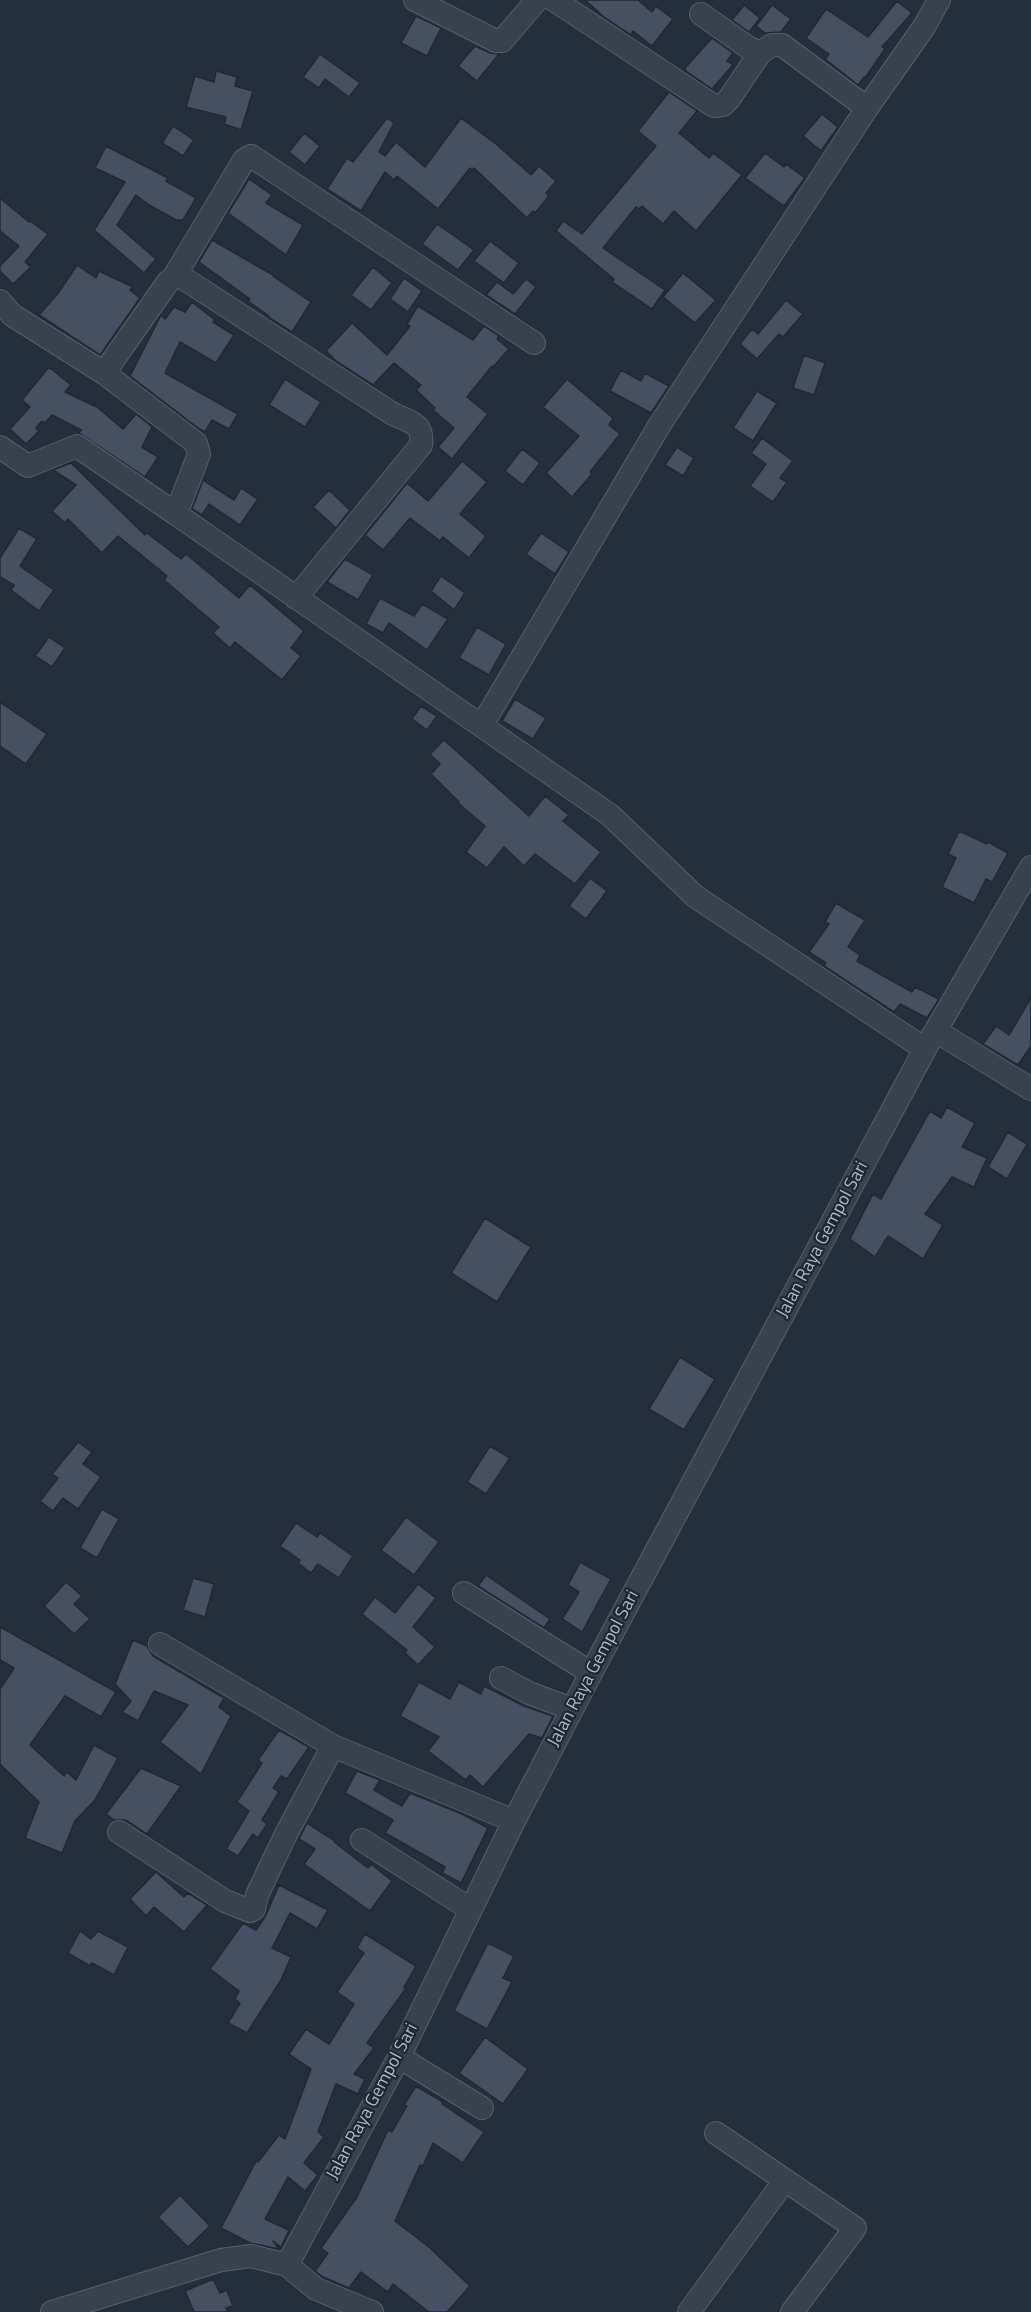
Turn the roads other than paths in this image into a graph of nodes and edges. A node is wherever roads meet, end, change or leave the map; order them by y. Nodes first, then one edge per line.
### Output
1 (415, 0) edge
2 (537, 0) edge
3 (554, 0) edge
4 (939, 0) edge
5 (701, 14) dead end
6 (760, 53) junction
7 (867, 108) junction
8 (174, 277) junction
9 (0, 301) edge
10 (534, 343) dead end
11 (104, 374) junction
12 (0, 447) edge
13 (176, 514) junction
14 (296, 598) junction
15 (482, 725) junction
16 (1031, 867) edge
17 (931, 1040) junction
18 (1031, 1089) edge
19 (464, 1593) dead end
20 (160, 1644) dead end
21 (591, 1673) junction
22 (501, 1678) dead end
23 (572, 1709) junction
24 (333, 1746) junction
25 (514, 1821) junction
26 (119, 1832) dead end
27 (362, 1840) dead end
28 (470, 1909) junction
29 (399, 2057) junction
30 (482, 2108) dead end
31 (716, 2133) dead end
32 (785, 2180) junction
33 (287, 2265) junction
34 (803, 2308) edge
35 (52, 2312) edge
36 (372, 2312) edge
37 (689, 2312) edge

1 - 2 street
3 - 6 street
4 - 7 street
5 - 6 street
6 - 7 street
7 - 15 street
8 - 10 street
8 - 11 street
8 - 14 street
9 - 11 street
11 - 13 street
12 - 13 street
13 - 14 street
14 - 15 street
15 - 17 street
16 - 17 street, Jalan Raya Gempol Sari
17 - 18 street
17 - 21 street, Jalan Raya Gempol Sari
19 - 21 street
20 - 24 street
21 - 23 street, Jalan Raya Gempol Sari
22 - 23 street
23 - 25 street, Jalan Raya Gempol Sari
24 - 25 street
24 - 26 street
25 - 28 street, Jalan Raya Gempol Sari
27 - 28 street
28 - 29 street, Jalan Raya Gempol Sari
29 - 30 street
29 - 33 street, Jalan Raya Gempol Sari
31 - 32 street
32 - 34 street
32 - 37 street
33 - 35 street
33 - 36 street

